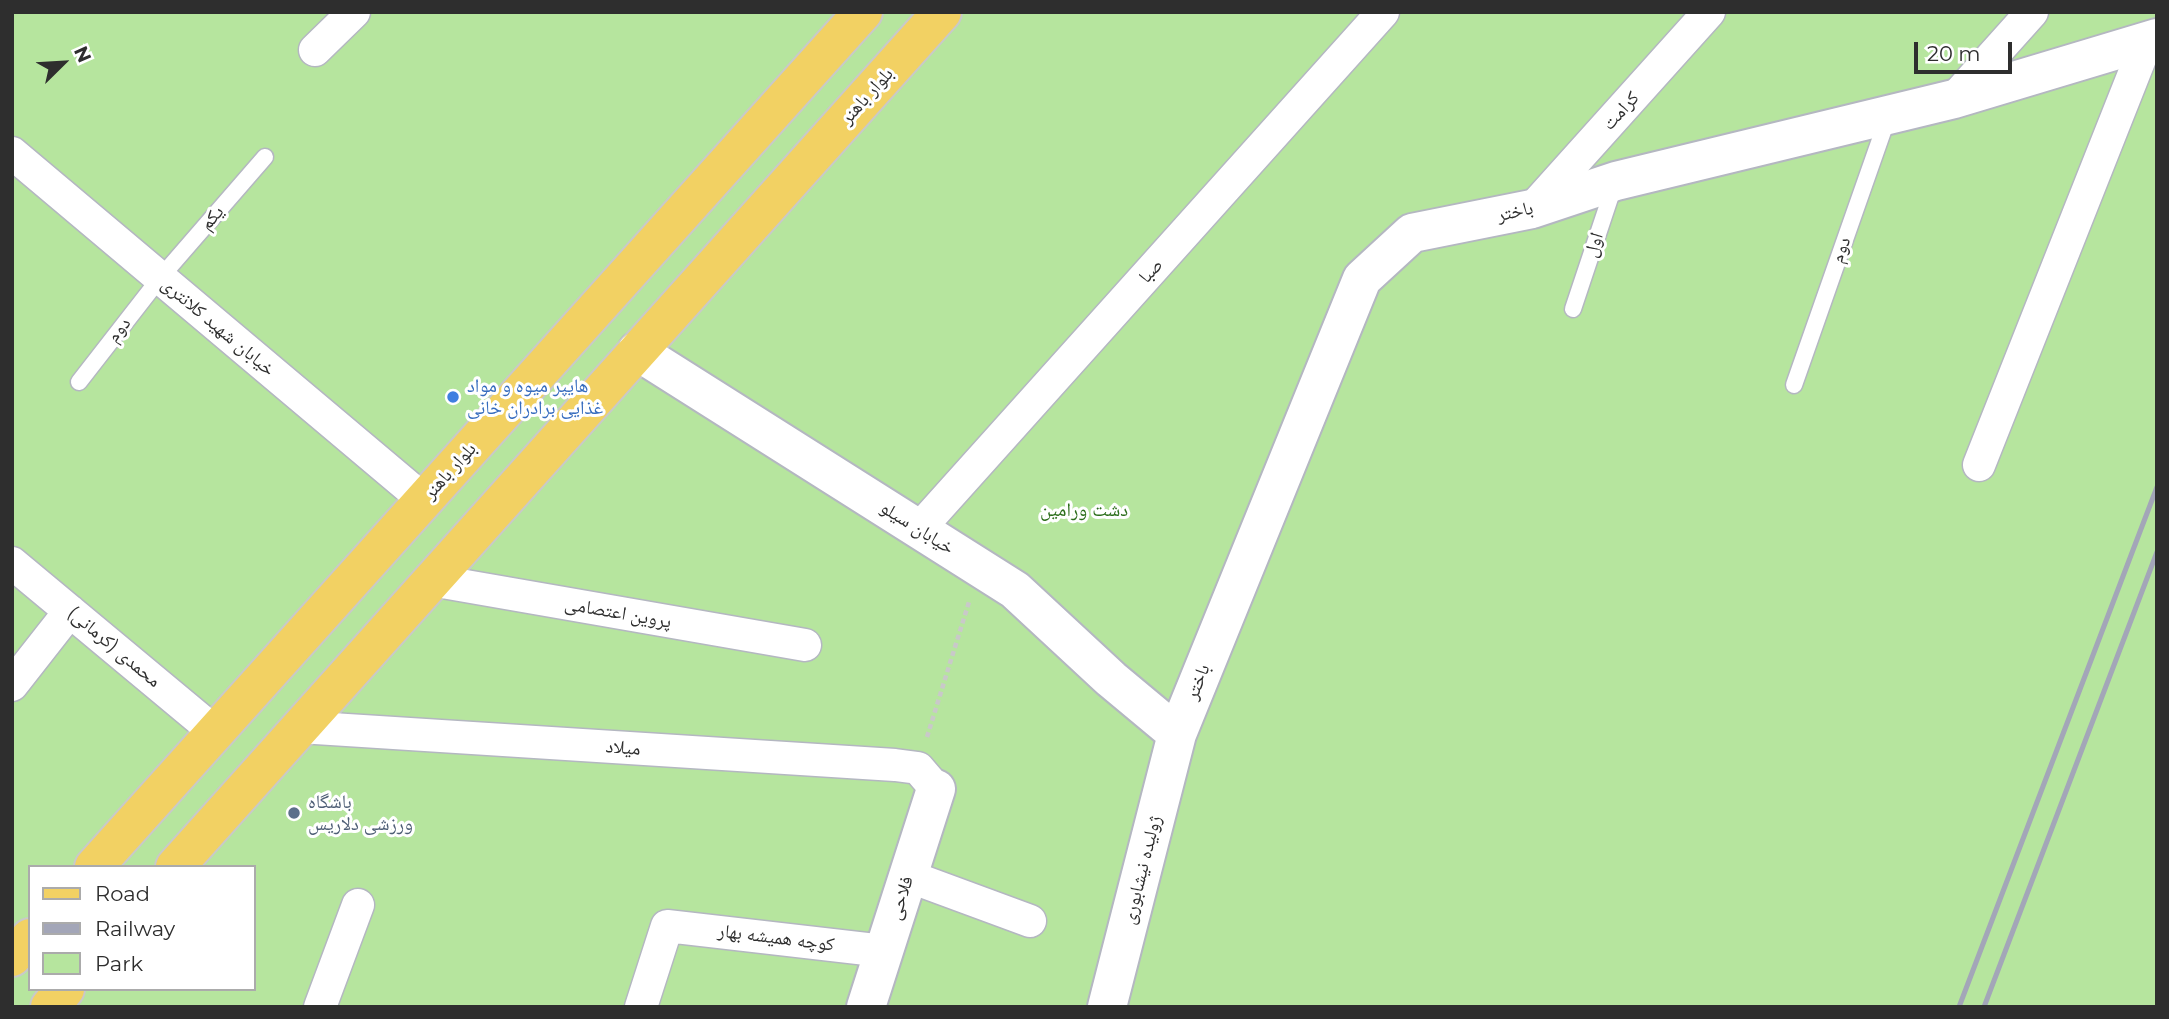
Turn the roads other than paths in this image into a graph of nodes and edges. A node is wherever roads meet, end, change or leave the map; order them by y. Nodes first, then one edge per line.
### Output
1 (354, 12) edge
2 (863, 12) edge
3 (942, 12) edge
4 (1384, 12) edge
5 (2032, 12) edge
6 (1707, 13) edge
7 (2152, 40) edge
8 (315, 50) dead end
9 (1954, 99) junction
10 (1889, 114) junction
11 (12, 153) edge
12 (265, 158) dead end
13 (1616, 180) junction
14 (1532, 209) junction
15 (160, 278) junction
16 (1573, 309) dead end
17 (637, 351) junction
18 (79, 382) dead end
19 (1794, 385) dead end
20 (1979, 465) dead end
21 (424, 500) junction
22 (919, 529) junction
23 (12, 563) edge
24 (431, 580) junction
25 (70, 611) junction
26 (805, 645) dead end
27 (12, 685) edge
28 (300, 727) junction
29 (215, 732) junction
30 (1177, 734) junction
31 (927, 778) joint
32 (96, 865) edge
33 (177, 865) edge
34 (908, 876) junction
35 (358, 905) dead end
36 (1030, 921) dead end
37 (28, 940) edge
38 (884, 951) junction
39 (12, 957) edge
40 (63, 991) edge
41 (50, 1007) edge
42 (320, 1007) edge
43 (641, 1007) edge
44 (866, 1007) edge
45 (1107, 1007) edge

1 - 8 street
2 - 21 main road, بلوار باهنر
3 - 17 main road, بلوار باهنر
4 - 22 street, صبا
5 - 9 street
6 - 14 street, کرامت
7 - 9 main road, باختر
7 - 20 street
9 - 10 main road, باختر
10 - 13 main road, باختر
10 - 19 lane, دوم
11 - 15 street, خیابان شهید کلانتری
12 - 15 lane, یکم
13 - 14 main road, باختر
13 - 16 lane, اول
14 - 30 main road, باختر
15 - 18 lane, دوم
15 - 21 street, خیابان شهید کلانتری
17 - 22 main road, خیابان سیلو
17 - 24 main road, بلوار باهنر
21 - 29 main road, بلوار باهنر
22 - 30 main road, خیابان سیلو
23 - 25 street, محمدی (کرمانی)
24 - 26 street, پروین اعتصامی
24 - 28 main road, بلوار باهنر
25 - 27 street
25 - 29 street, محمدی (کرمانی)
28 - 31 street, میلاد
28 - 33 main road, بلوار باهنر
29 - 32 main road, بلوار باهنر
30 - 45 main road, ژولیده نیشابوری
31 - 34 main road, فلاحی
34 - 36 street
34 - 38 main road, فلاحی
35 - 42 street
37 - 39 main road
38 - 43 street, کوچه همیشه بهار
38 - 44 main road, فلاحی
40 - 41 main road

